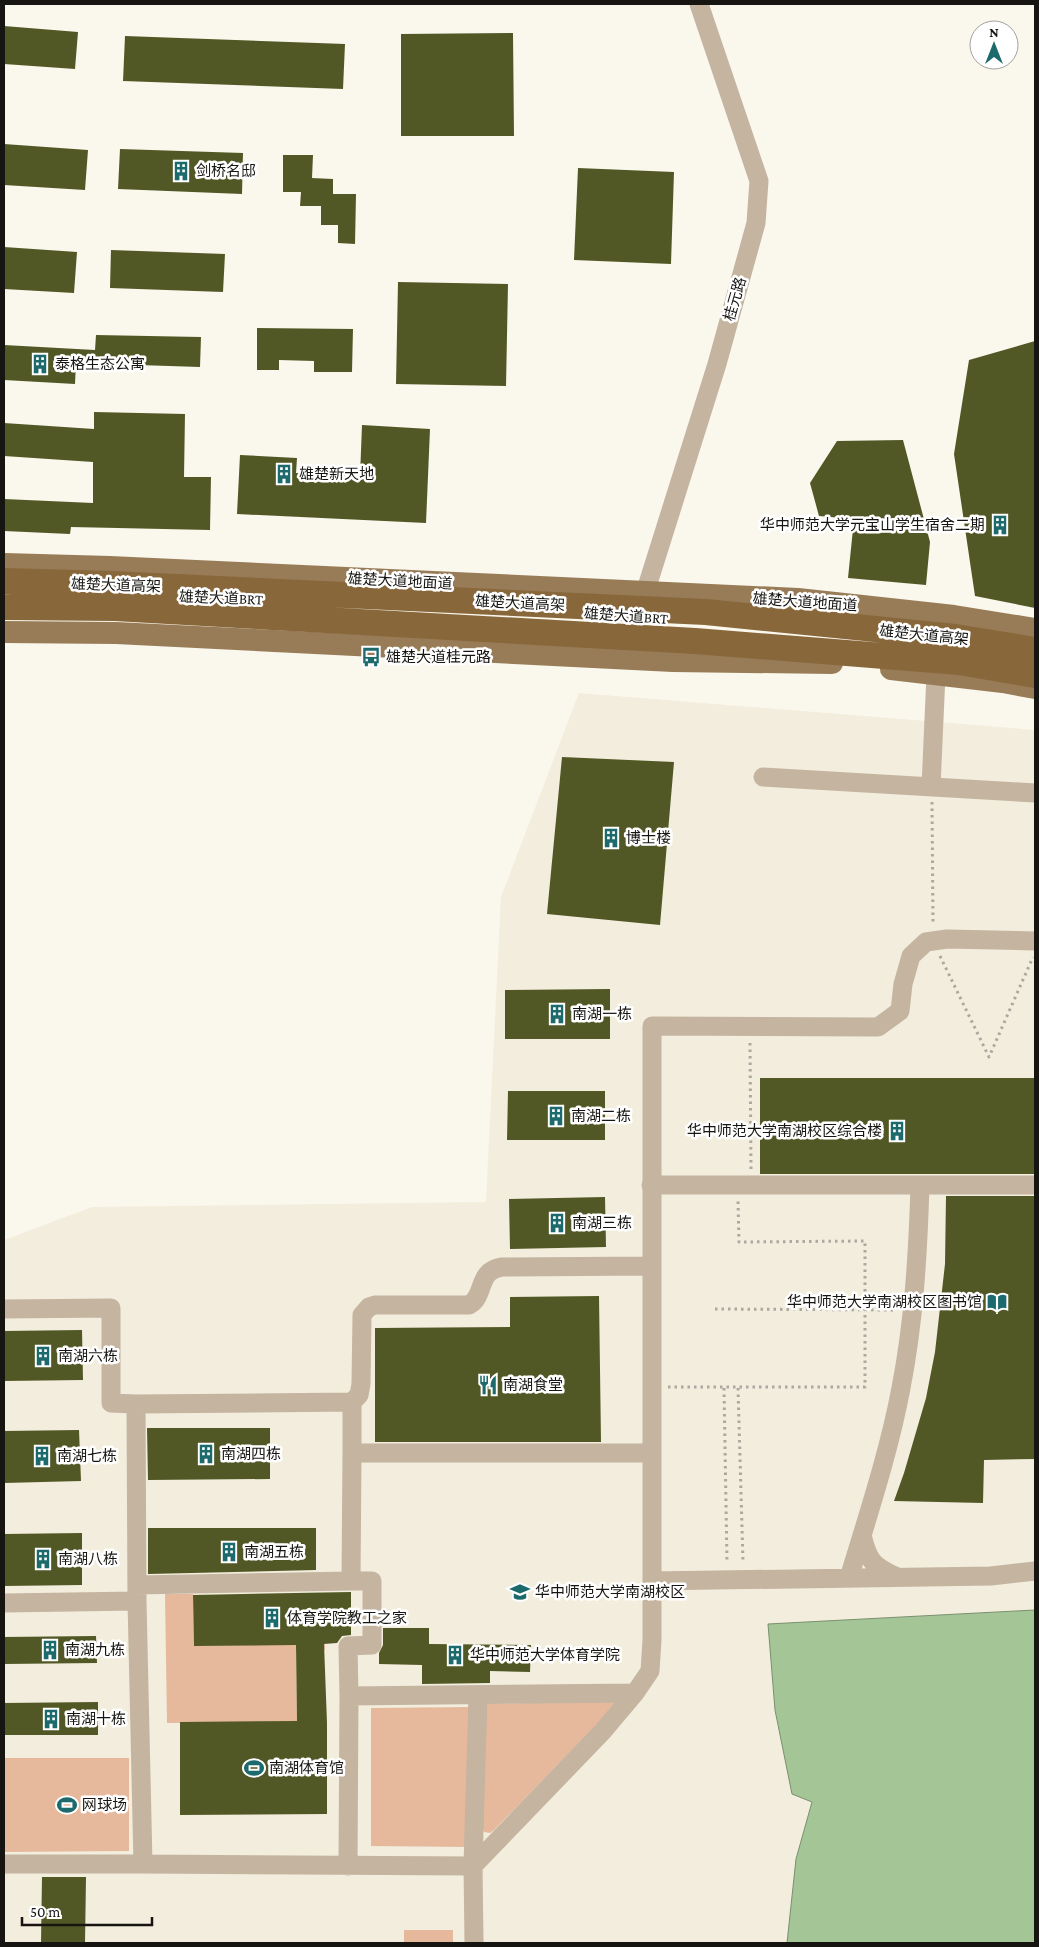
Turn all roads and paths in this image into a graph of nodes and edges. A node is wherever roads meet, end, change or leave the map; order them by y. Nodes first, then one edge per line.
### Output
1 (699, 4) edge
2 (4, 564) edge
3 (4, 582) edge
4 (645, 593) junction
5 (4, 594) edge
6 (4, 607) edge
7 (1035, 629) edge
8 (4, 632) edge
9 (1035, 650) edge
10 (1035, 661) edge
11 (959, 662) junction
12 (936, 674) junction
13 (1035, 675) edge
14 (1035, 688) edge
15 (763, 777) dead end
16 (931, 787) junction
17 (1035, 793) edge
18 (933, 941) junction
19 (1035, 941) edge
20 (1035, 952) edge
21 (750, 1026) junction
22 (651, 1185) junction
23 (745, 1185) junction
24 (920, 1185) junction
25 (1035, 1185) edge
26 (651, 1266) junction
27 (4, 1309) edge
28 (715, 1309) dead end
29 (865, 1310) junction
30 (913, 1311) junction
31 (651, 1386) junction
32 (724, 1388) junction
33 (738, 1388) junction
34 (352, 1402) junction
35 (136, 1404) junction
36 (352, 1453) junction
37 (652, 1453) junction
38 (862, 1535) junction
39 (1035, 1570) edge
40 (897, 1577) junction
41 (849, 1578) junction
42 (735, 1580) junction
43 (352, 1581) junction
44 (652, 1581) junction
45 (137, 1593) junction
46 (4, 1603) edge
47 (635, 1693) junction
48 (478, 1695) junction
49 (349, 1696) junction
50 (4, 1864) edge
51 (143, 1864) junction
52 (348, 1866) junction
53 (473, 1866) junction
54 (474, 1943) edge

1 - 4 street, 桂元路
2 - 4 main road, 雄楚大道地面道
3 - 9 highway, 雄楚大道高架
4 - 7 main road, 雄楚大道地面道
5 - 10 street, 雄楚大道BRT
6 - 11 highway, 雄楚大道高架
8 - 12 main road
11 - 13 highway, 雄楚大道高架
11 - 14 main road
12 - 14 main road
12 - 16 street
15 - 16 street
16 - 17 street
16 - 18 path
18 - 19 street
18 - 20 path
18 - 21 street
21 - 22 street
21 - 23 path
22 - 23 street
22 - 26 street
23 - 24 street
23 - 29 path
24 - 25 street
24 - 30 street
26 - 31 street
26 - 34 street
27 - 35 street
28 - 29 path
29 - 30 path
29 - 33 path
30 - 38 street
31 - 32 path
31 - 37 street
32 - 33 path
32 - 42 path
33 - 42 path
34 - 35 street
34 - 36 street
35 - 45 street
36 - 37 street
36 - 43 street
37 - 44 street
38 - 40 street
38 - 41 street
39 - 40 street
40 - 41 street
41 - 42 street
42 - 44 street
43 - 45 street
43 - 49 street
44 - 47 street
45 - 46 street
45 - 51 street
47 - 48 street
47 - 53 street
48 - 49 street
48 - 53 street
49 - 52 street
50 - 51 street
51 - 52 street
52 - 53 street
53 - 54 street

